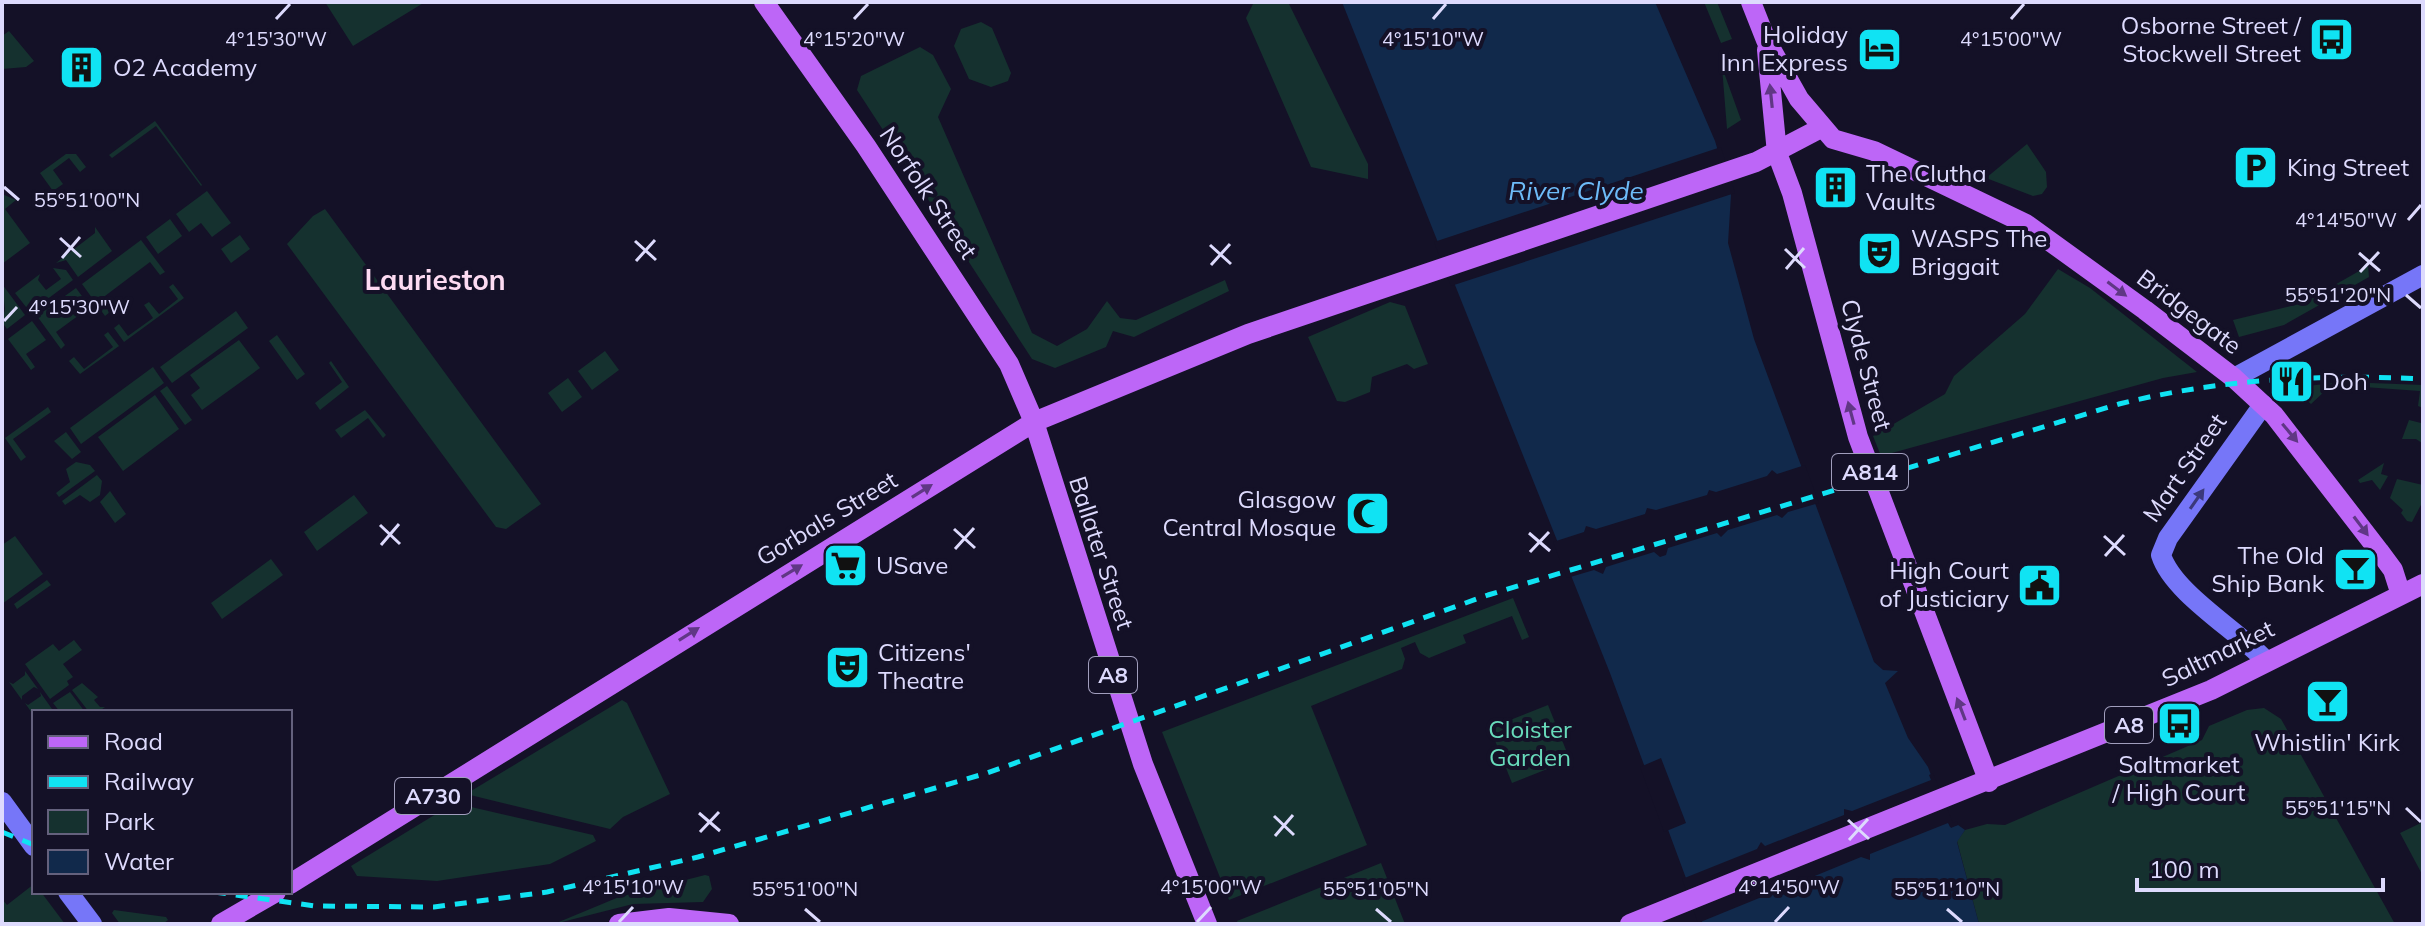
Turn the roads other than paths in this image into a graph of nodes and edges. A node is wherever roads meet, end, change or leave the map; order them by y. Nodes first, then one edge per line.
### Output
1 (764, 2) edge
2 (1751, 2) edge
3 (1766, 40) junction
4 (1827, 134) junction
5 (1777, 153) junction
6 (2423, 275) edge
7 (2234, 378) junction
8 (2263, 405) junction
9 (1034, 422) junction
10 (2423, 584) edge
11 (2401, 595) junction
12 (2265, 660) junction
13 (1989, 782) junction
14 (2, 802) edge
15 (32, 843) edge
16 (292, 883) edge
17 (70, 894) edge
18 (273, 894) edge
19 (92, 924) edge
20 (221, 924) edge
21 (619, 924) edge
22 (729, 924) edge
23 (1207, 924) edge
24 (1630, 924) edge

1 - 9 main road, Norfolk Street / A8
2 - 3 main road, Clyde Street / A814
3 - 4 main road, Clyde Street
5 -> 3 main road, Clyde Street / A814
4 - 5 main road, Gorbals Street
4 -> 7 main road, Bridgegate
5 - 9 main road, Gorbals Street
13 -> 5 main road, Clyde Street / A814
6 - 7 street
7 - 8 main road, Bridgegate
8 -> 11 main road, Bridgegate
12 -> 8 street, Mart Street
16 -> 9 main road, Gorbals Street / A730
9 - 23 main road, Ballater Street / A8
10 - 11 main road, Saltmarket / A8
11 - 12 main road, Saltmarket / A8
12 - 13 main road, Saltmarket / A8
13 - 24 main road, A8
14 - 15 street
17 - 19 street
18 - 20 main road
21 - 22 main road

